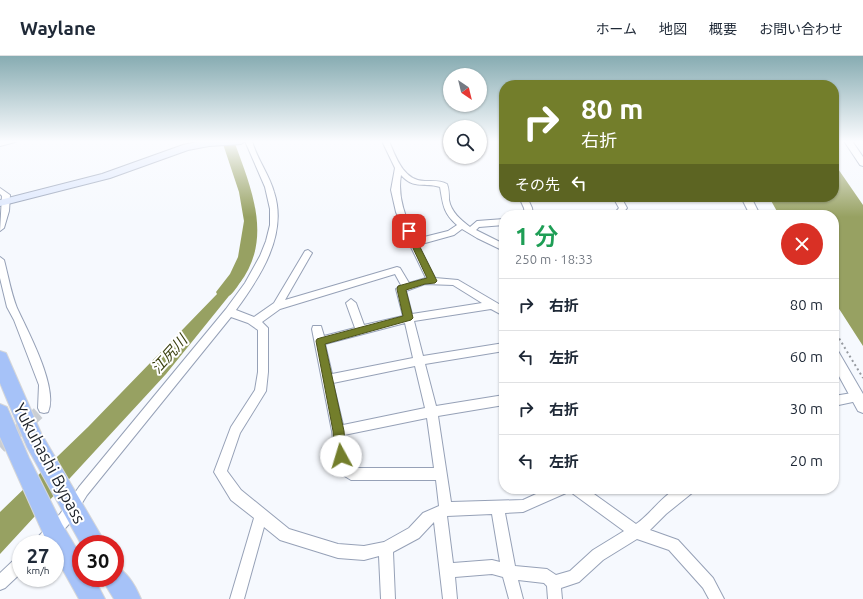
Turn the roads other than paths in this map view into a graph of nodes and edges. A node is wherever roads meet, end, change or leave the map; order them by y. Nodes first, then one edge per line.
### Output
1 (133, 166) edge
2 (259, 166) edge
3 (398, 168) joint
4 (0, 190) edge
5 (3, 202) edge
6 (499, 222) edge
7 (462, 225) junction
8 (0, 228) edge
9 (472, 231) junction
10 (413, 243) junction
11 (499, 245) edge
12 (308, 253) dead end
13 (0, 260) edge
14 (432, 281) junction
15 (407, 287) junction
16 (351, 303) dead end
17 (493, 305) junction
18 (277, 306) junction
19 (499, 309) edge
20 (229, 312) junction
21 (408, 318) junction
22 (254, 322) junction
23 (317, 329) dead end
24 (362, 330) junction
25 (320, 341) junction
26 (499, 348) edge
27 (0, 358) edge
28 (419, 361) junction
29 (839, 364) edge
30 (328, 379) junction
31 (499, 401) edge
32 (839, 401) edge
33 (860, 402) edge
34 (44, 408) dead end
35 (0, 412) edge
36 (432, 412) junction
37 (338, 431) junction
38 (441, 474) junction
39 (551, 494) edge
40 (583, 494) edge
41 (681, 494) edge
42 (71, 506) junction
43 (497, 507) junction
44 (443, 511) junction
45 (261, 516) junction
46 (48, 532) edge
47 (637, 532) junction
48 (89, 535) edge
49 (386, 548) junction
50 (448, 570) junction
51 (12, 572) edge
52 (509, 572) junction
53 (0, 583) edge
54 (554, 583) junction
55 (120, 587) edge
56 (93, 599) edge
57 (129, 599) edge
58 (237, 599) edge
59 (388, 599) edge
60 (450, 599) edge
61 (516, 599) edge
62 (555, 599) edge
63 (717, 599) edge

1 - 5 main road
2 - 20 street
3 - 7 street
3 - 10 street
4 - 5 street
5 - 8 street
6 - 9 street
7 - 9 street
7 - 10 street
9 - 11 street
10 - 14 street
12 - 18 street
13 - 34 street
14 - 15 street
14 - 17 street
15 - 18 street
15 - 21 street
16 - 24 street
17 - 19 street
17 - 21 street
18 - 22 street
20 - 22 street
20 - 42 street
21 - 24 street
21 - 28 street
22 - 45 street
23 - 25 street
24 - 25 street
25 - 30 street
26 - 28 street
27 - 42 highway, Yukuhashi Bypass
28 - 30 street
28 - 36 street
29 - 33 street
30 - 37 street
31 - 36 street
32 - 33 street
35 - 46 highway, Yukuhashi Bypass
36 - 37 street
36 - 38 street
37 - 38 street
38 - 44 street
39 - 43 street
40 - 47 street
41 - 47 street
42 - 46 street
42 - 48 highway, Yukuhashi Bypass
43 - 44 street
43 - 52 street
44 - 49 street
44 - 50 street
45 - 49 street
45 - 58 street
46 - 56 highway, Yukuhashi Bypass
47 - 54 street
47 - 63 street
49 - 59 street
50 - 52 street
50 - 60 street
51 - 53 street
52 - 54 street
52 - 61 street
54 - 62 street
55 - 57 highway

